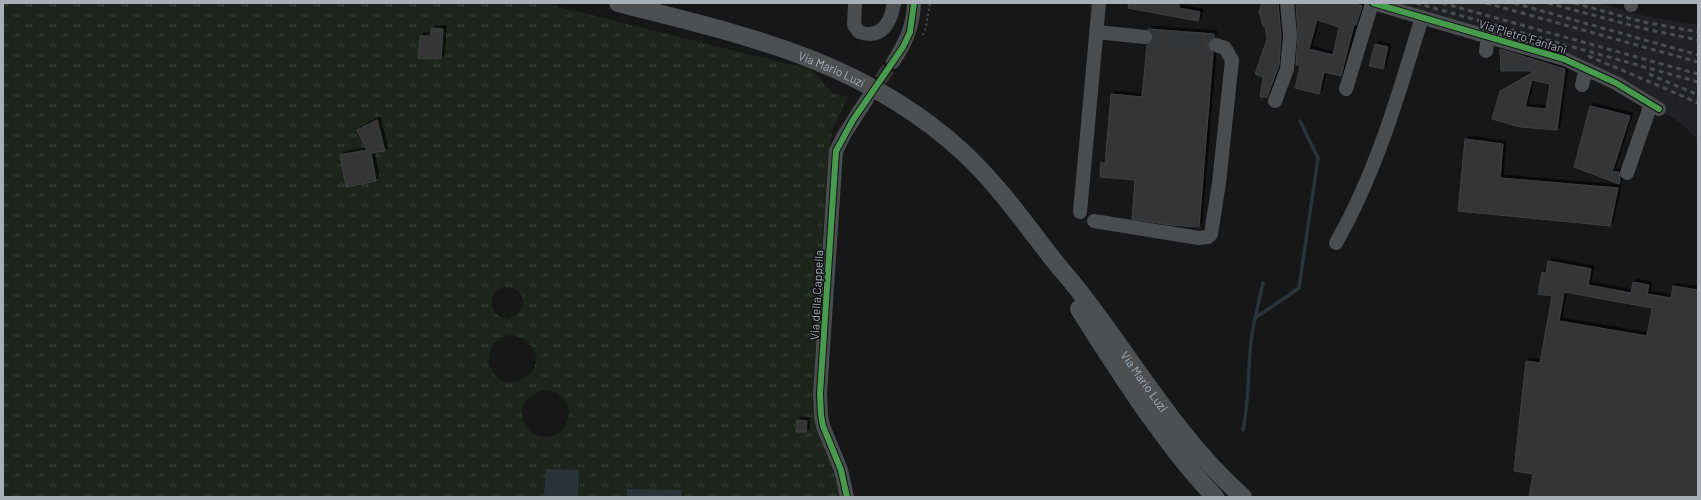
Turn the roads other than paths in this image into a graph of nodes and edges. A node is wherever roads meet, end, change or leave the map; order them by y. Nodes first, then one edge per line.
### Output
1 (618, 3) edge
2 (855, 3) edge
3 (894, 3) edge
4 (914, 3) edge
5 (1098, 3) edge
6 (1287, 3) edge
7 (1373, 3) edge
8 (1422, 17) junction
9 (1096, 32) junction
10 (1146, 37) tunnel mouth
11 (1488, 37) junction
12 (1216, 45) tunnel mouth
13 (1486, 51) dead end
14 (893, 62) tunnel mouth
15 (1586, 69) junction
16 (1582, 84) dead end
17 (1346, 89) dead end
18 (867, 99) tunnel mouth
19 (1275, 101) dead end
20 (1627, 173) dead end
21 (1080, 212) dead end
22 (1094, 221) dead end
23 (1336, 243) dead end
24 (1053, 259) junction
25 (847, 497) edge
26 (1215, 497) edge
27 (1243, 497) edge

1 - 24 main road, Via Mario Luzi
2 - 3 street
4 - 14 street
5 - 9 street
6 - 19 street
7 - 8 street, Via Pietro Fanfani
7 - 17 street
8 - 11 street, Via Pietro Fanfani
8 - 23 street
9 - 10 street
9 - 21 street
11 - 13 street
11 - 15 street, Via Pietro Fanfani
12 - 22 street
15 - 16 street
15 - 20 street, Via Pietro Fanfani
18 - 25 street, Via della Cappella
24 - 26 main road, Via Mario Luzi
24 - 27 main road, Via Mario Luzi

